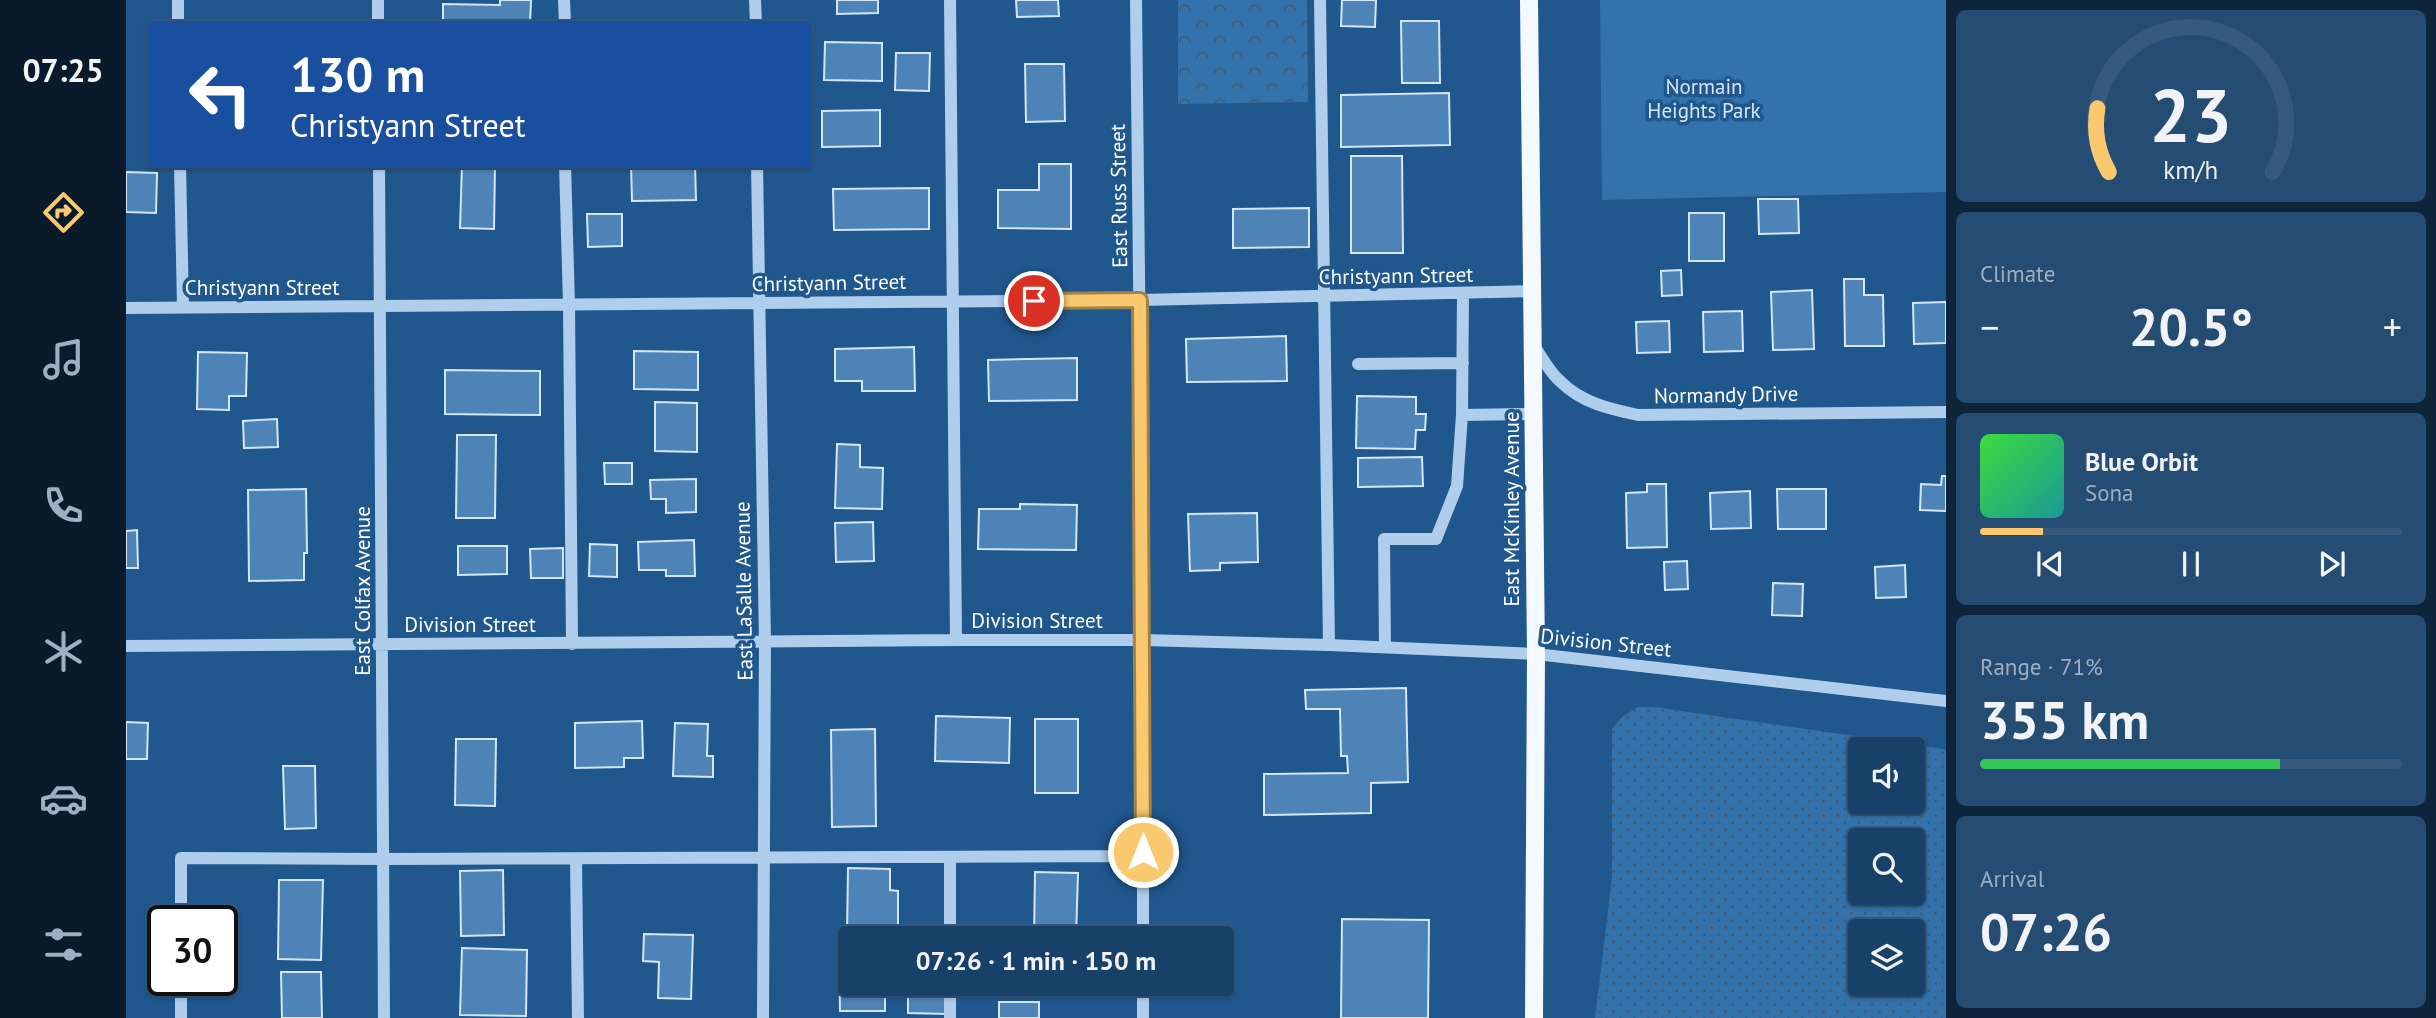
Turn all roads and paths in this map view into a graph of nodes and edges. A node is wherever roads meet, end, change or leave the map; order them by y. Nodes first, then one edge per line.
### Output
1 (178, 0) edge
2 (378, 0) edge
3 (565, 0) edge
4 (755, 0) edge
5 (950, 0) edge
6 (1136, 0) edge
7 (1320, 0) edge
8 (1529, 0) edge
9 (178, 21) edge
10 (378, 21) edge
11 (565, 21) edge
12 (756, 21) edge
13 (180, 168) edge
14 (379, 168) edge
15 (565, 168) edge
16 (757, 168) edge
17 (1532, 291) junction
18 (1463, 294) junction
19 (1324, 297) junction
20 (1140, 300) junction
21 (954, 301) junction
22 (759, 303) junction
23 (569, 305) junction
24 (183, 307) junction
25 (381, 307) junction
26 (126, 308) edge
27 (1534, 346) junction
28 (1463, 363) junction
29 (1358, 364) dead end
30 (1946, 412) edge
31 (1534, 414) junction
32 (1462, 415) junction
33 (956, 640) junction
34 (1143, 640) junction
35 (765, 643) junction
36 (572, 644) junction
37 (383, 645) junction
38 (1329, 645) junction
39 (126, 646) edge
40 (1385, 647) junction
41 (1536, 654) junction
42 (1946, 701) edge
43 (1143, 856) junction
44 (763, 858) junction
45 (950, 858) junction
46 (383, 859) junction
47 (576, 859) junction
48 (181, 905) edge
49 (950, 926) edge
50 (1143, 926) edge
51 (181, 996) edge
52 (950, 996) edge
53 (1143, 996) edge
54 (181, 1018) edge
55 (384, 1018) edge
56 (578, 1018) edge
57 (763, 1018) edge
58 (950, 1018) edge
59 (1143, 1018) edge
60 (1534, 1018) edge

1 - 9 street
2 - 10 street
3 - 11 street
4 - 12 street
5 - 21 street
6 - 20 street, East Russ Street
7 - 19 street
8 - 17 main road, East McKinley Avenue
13 - 24 street
14 - 25 street, East Colfax Avenue
15 - 23 street
16 - 22 street, East LaSalle Avenue
17 - 18 street, Christyann Street
17 - 27 main road, East McKinley Avenue
18 - 19 street, Christyann Street
18 - 28 street
19 - 20 street, Christyann Street
19 - 38 street
20 - 21 street, Christyann Street
20 - 34 street, East Russ Street
21 - 22 street, Christyann Street
21 - 33 street
22 - 23 street, Christyann Street
22 - 35 street, East LaSalle Avenue
23 - 25 street, Christyann Street
23 - 36 street
24 - 25 street, Christyann Street
24 - 26 street, Christyann Street
25 - 37 street, East Colfax Avenue
27 - 30 street, Normandy Drive
27 - 31 main road, East McKinley Avenue
28 - 29 street
28 - 32 street
31 - 32 street
31 - 41 main road, East McKinley Avenue
32 - 40 street
33 - 34 street, Division Street
33 - 35 street, Division Street
34 - 38 street, Division Street
34 - 43 street, East Russ Street
35 - 36 street, Division Street
35 - 44 street, East LaSalle Avenue
36 - 37 street, Division Street
37 - 39 street, Division Street
37 - 46 street, East Colfax Avenue
38 - 40 street, Division Street
40 - 41 street, Division Street
41 - 42 street, Division Street
41 - 60 main road, East McKinley Avenue
43 - 45 street
43 - 50 street, East Russ Street
44 - 45 street
44 - 47 street
44 - 57 street, East LaSalle Avenue
45 - 49 street
46 - 47 street
46 - 48 street
46 - 55 street, East Colfax Avenue
47 - 56 street
51 - 54 street
52 - 58 street
53 - 59 street

